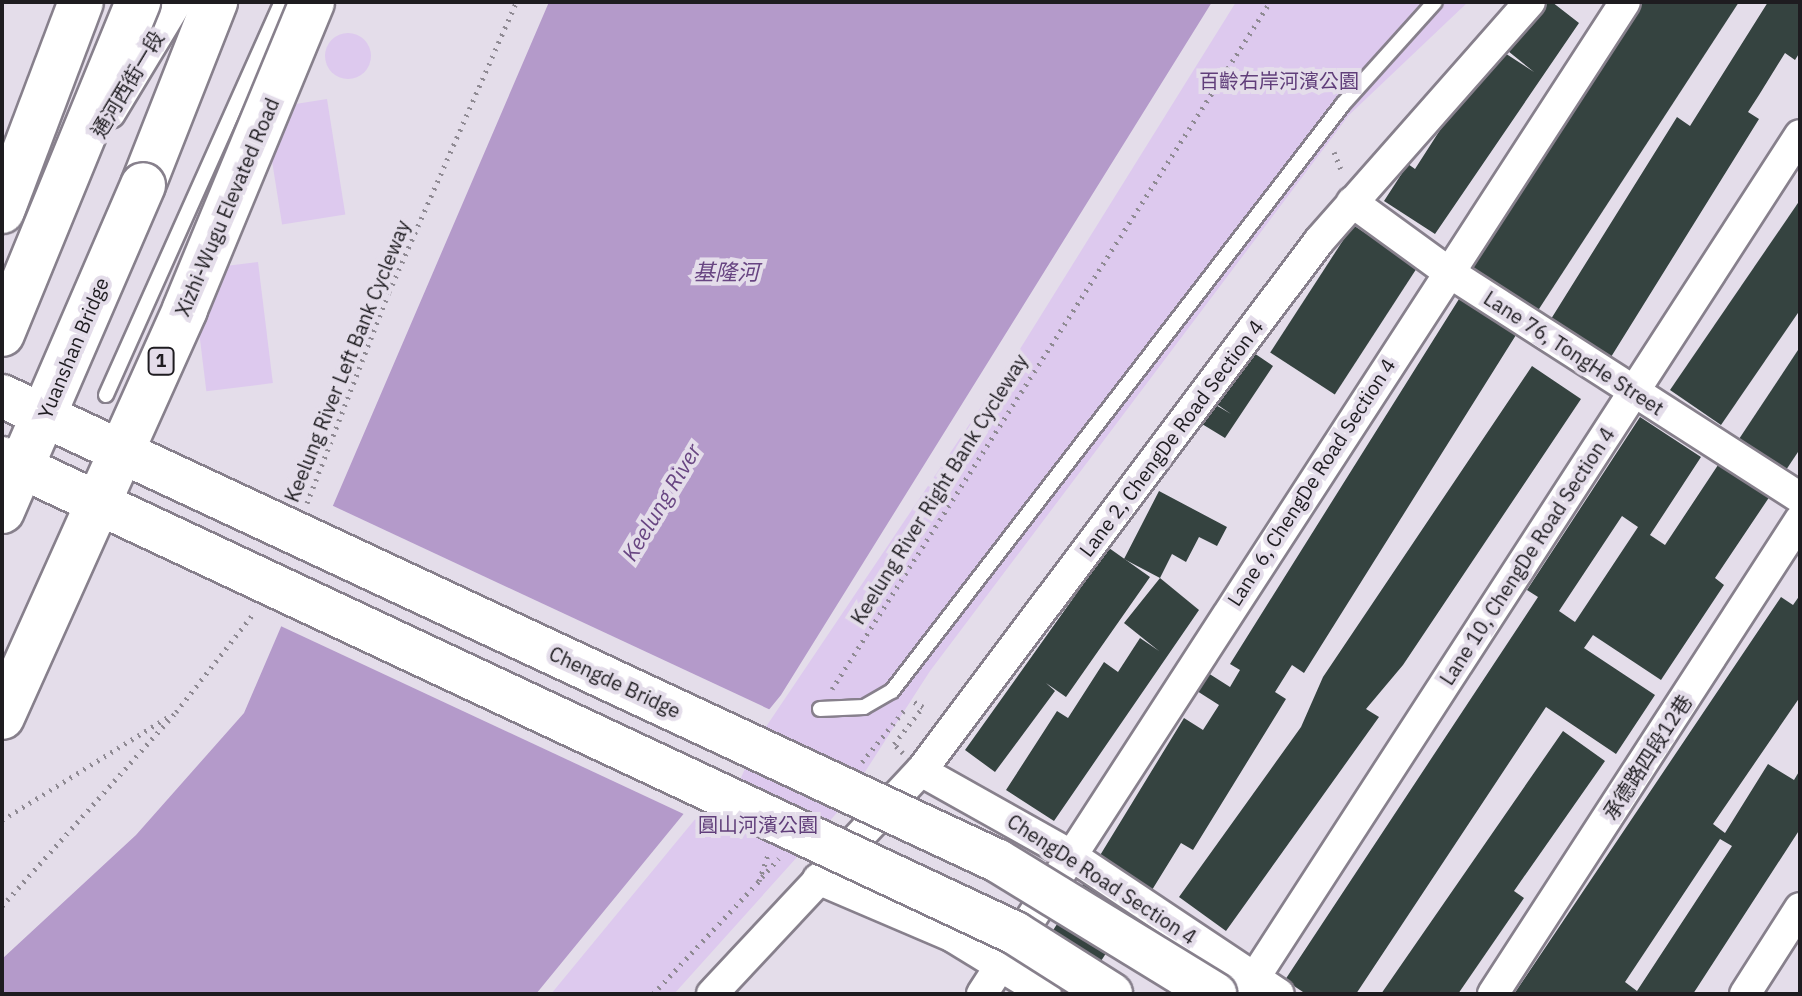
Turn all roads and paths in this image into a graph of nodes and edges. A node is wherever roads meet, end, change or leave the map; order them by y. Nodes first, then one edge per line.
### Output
1 (81, 2) edge
2 (138, 2) edge
3 (177, 2) edge
4 (215, 2) edge
5 (282, 2) edge
6 (312, 2) edge
7 (516, 2) edge
8 (1270, 2) edge
9 (1435, 2) edge
10 (1530, 2) edge
11 (1625, 2) edge
12 (1800, 135) edge
13 (82, 157) junction
14 (1352, 202) junction
15 (2, 211) edge
16 (2, 226) edge
17 (1447, 271) junction
18 (13, 322) edge
19 (1634, 392) junction
20 (106, 395) dead end
21 (2, 396) edge
22 (341, 417) junction
23 (333, 419) dead end
24 (2, 458) edge
25 (1800, 498) edge
26 (2, 511) edge
27 (300, 519) dead end
28 (1800, 520) edge
29 (262, 604) dead end
30 (204, 662) dead end
31 (208, 671) junction
32 (919, 702) dead end
33 (820, 709) joint
34 (176, 712) junction
35 (2, 717) edge
36 (878, 744) dead end
37 (921, 771) junction
38 (2, 820) edge
39 (774, 838) dead end
40 (1069, 854) junction
41 (818, 879) junction
42 (2, 906) edge
43 (1800, 908) edge
44 (1001, 965) junction
45 (1248, 986) edge
46 (653, 994) edge
47 (712, 994) edge
48 (982, 994) edge
49 (1046, 994) edge
50 (1111, 994) edge
51 (1215, 994) edge
52 (1279, 994) edge
53 (1493, 994) edge
54 (1745, 994) edge

1 - 15 highway
2 - 13 highway, bridge
3 - 13 street, 通河西街一段
4 - 26 highway, Yuanshan Bridge, bridge
5 - 20 lane
6 - 35 highway, Xizhi-Wugu Elevated Road / 1, bridge
7 - 22 path, Keelung River Left Bank Cycleway
8 - 33 path, Keelung River Right Bank Cycleway
9 - 33 lane
10 - 14 street, Lane 2, ChengDe Road Section 4
11 - 17 street, Lane 6, ChengDe Road Section 4
12 - 19 street, Lane 10, ChengDe Road Section 4
13 - 16 street, 通河西街一段
13 - 18 highway, bridge
14 - 17 street, Lane 76, TongHe Street
14 - 37 street, Lane 2, ChengDe Road Section 4
17 - 19 street, Lane 76, TongHe Street
17 - 40 street, Lane 6, ChengDe Road Section 4
19 - 25 street, Lane 76, TongHe Street
19 - 45 street, Lane 10, ChengDe Road Section 4
21 - 51 main road, Chengde Bridge, bridge
22 - 23 path
22 - 27 path, Keelung River Left Bank Cycleway
24 - 50 main road, bridge
28 - 53 street, 承德路四段12巷
29 - 31 path
30 - 31 path
31 - 34 path
32 - 36 path
34 - 38 path
34 - 42 path
37 - 40 street, ChengDe Road Section 4
37 - 41 street, Lane 2, ChengDe Road Section 4
39 - 46 path
40 - 44 street, Lane 6, ChengDe Road Section 4
40 - 45 street, ChengDe Road Section 4
41 - 44 street
41 - 47 street, Lane 2, ChengDe Road Section 4
43 - 54 street
44 - 48 street, Lane 6, ChengDe Road Section 4
44 - 49 street
45 - 52 street, ChengDe Road Section 4

